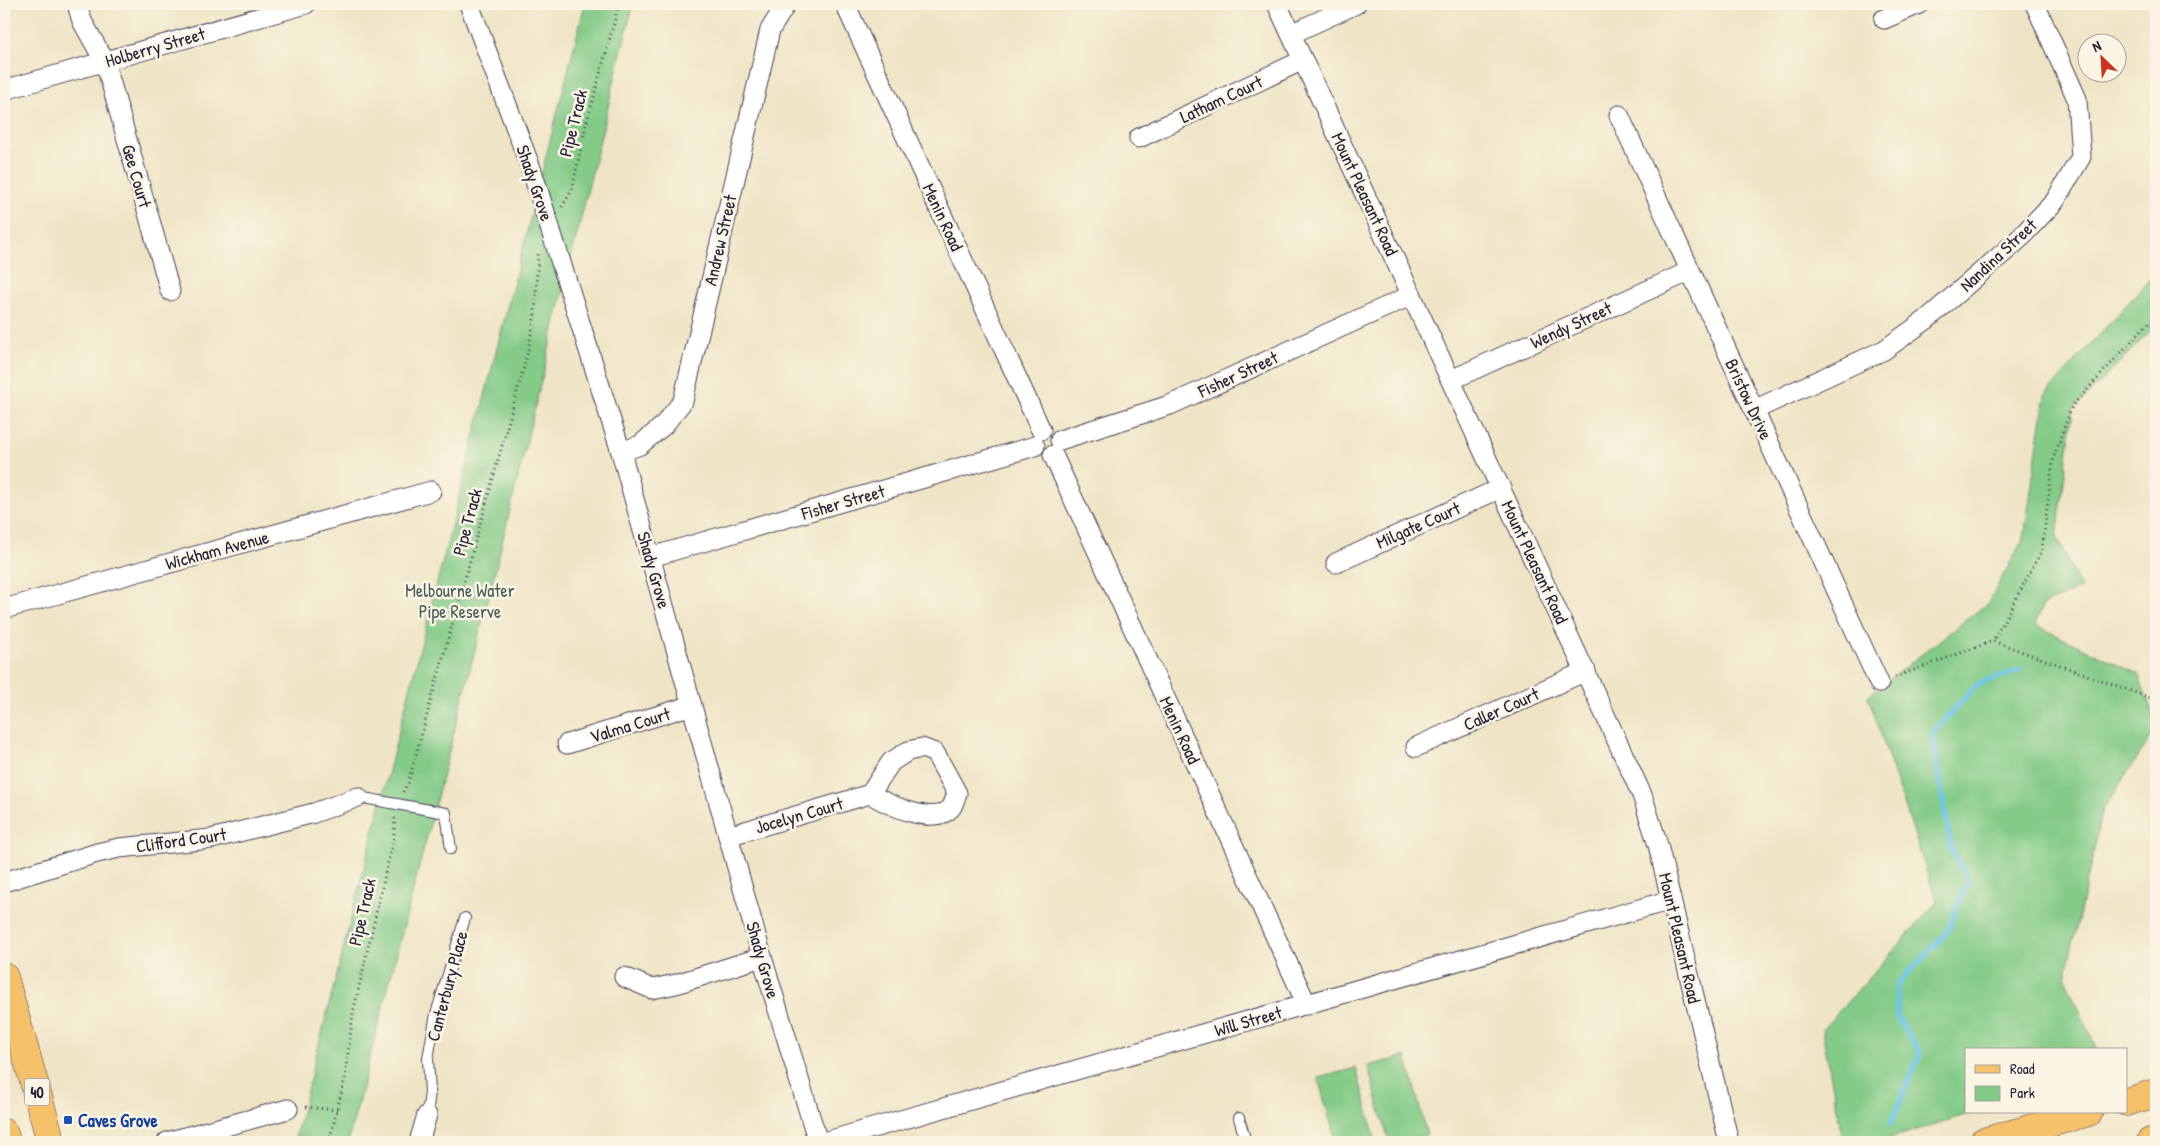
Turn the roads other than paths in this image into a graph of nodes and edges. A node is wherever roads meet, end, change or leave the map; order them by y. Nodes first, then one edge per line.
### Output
1 (77, 4) edge
2 (306, 4) edge
3 (469, 4) edge
4 (786, 4) edge
5 (846, 4) edge
6 (1277, 4) edge
7 (1356, 4) edge
8 (1919, 4) edge
9 (2035, 4) edge
10 (1884, 19) dead end
11 (1291, 34) junction
12 (1303, 60) junction
13 (105, 62) junction
14 (4, 90) edge
15 (1619, 116) dead end
16 (1139, 138) dead end
17 (1690, 271) junction
18 (170, 291) dead end
19 (1412, 295) junction
20 (1451, 380) junction
21 (1754, 410) junction
22 (1038, 438) junction
23 (1056, 448) junction
24 (621, 452) junction
25 (1501, 488) junction
26 (431, 491) dead end
27 (651, 557) junction
28 (1336, 563) dead end
29 (4, 609) edge
30 (1586, 671) junction
31 (1879, 683) road end
32 (692, 705) junction
33 (567, 744) dead end
34 (1416, 747) dead end
35 (870, 794) junction
36 (358, 797) joint
37 (728, 836) junction
38 (451, 849) dead end
39 (4, 882) edge
40 (1671, 900) junction
41 (465, 918) dead end
42 (762, 957) junction
43 (4, 977) edge
44 (624, 978) dead end
45 (1307, 1004) junction
46 (2156, 1093) edge
47 (2128, 1101) edge
48 (288, 1109) road end
49 (2082, 1114) edge
50 (427, 1115) joint
51 (1239, 1118) dead end
52 (4, 1133) edge
53 (2156, 1140) edge
54 (6, 1142) edge
55 (51, 1142) edge
56 (167, 1142) edge
57 (419, 1142) edge
58 (818, 1142) edge
59 (824, 1142) edge
60 (1246, 1142) edge
61 (1729, 1142) edge
62 (1983, 1142) edge
63 (2150, 1142) edge

1 - 13 street, Gee Court
2 - 13 street, Holberry Street
3 - 24 street, Shady Grove
4 - 24 street, Andrew Street
5 - 22 street, Menin Road
6 - 11 street, Mount Pleasant Road
7 - 11 street
8 - 10 street
9 - 21 street, Nandina Street
11 - 12 street, Mount Pleasant Road
12 - 16 street, Latham Court
12 - 19 street, Mount Pleasant Road
13 - 14 street, Holberry Street
13 - 18 street, Gee Court
15 - 17 street, Bristow Drive
17 - 20 street, Wendy Street
17 - 21 street, Bristow Drive
19 - 20 street, Mount Pleasant Road
19 - 23 street, Fisher Street
20 - 25 street, Mount Pleasant Road
21 - 31 street, Bristow Drive
22 - 23 street
22 - 27 street, Fisher Street
23 - 45 street, Menin Road
24 - 27 street, Shady Grove
25 - 28 street, Milgate Court
25 - 30 street, Mount Pleasant Road
26 - 29 street, Wickham Avenue
27 - 32 street, Shady Grove
30 - 34 street, Caller Court
30 - 40 street, Mount Pleasant Road
32 - 33 street, Valma Court
32 - 37 street, Shady Grove
35 - 35 street
35 - 37 street, Jocelyn Court
36 - 38 lane
36 - 39 street, Clifford Court
37 - 42 street, Shady Grove
40 - 45 street, Will Street
40 - 61 street, Mount Pleasant Road
41 - 50 lane, Canterbury Place
42 - 44 street
42 - 58 street, Shady Grove
43 - 55 main road, 40
45 - 59 street, Will Street
46 - 47 main road
48 - 56 street
49 - 62 main road
50 - 57 street, Canterbury Place
51 - 60 lane
52 - 54 main road
53 - 63 main road

